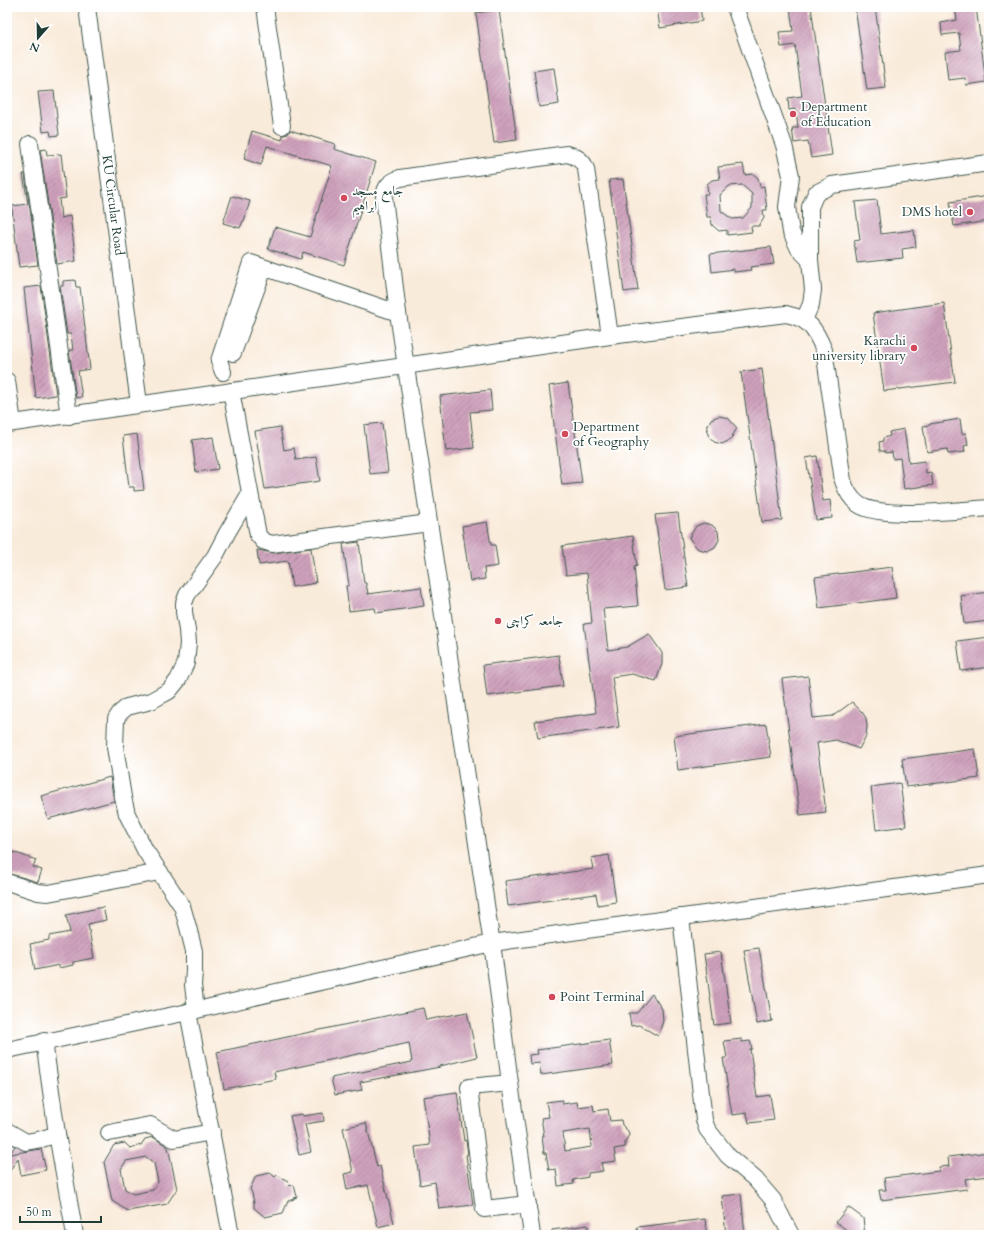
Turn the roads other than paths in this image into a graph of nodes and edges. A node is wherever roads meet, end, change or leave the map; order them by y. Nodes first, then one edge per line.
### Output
1 (88, 7) edge
2 (265, 7) edge
3 (735, 7) edge
4 (282, 126) dead end
5 (30, 144) dead end
6 (989, 163) edge
7 (810, 260) junction
8 (398, 313) junction
9 (804, 320) junction
10 (610, 336) junction
11 (406, 366) junction
12 (7, 381) edge
13 (224, 392) junction
14 (139, 404) junction
15 (69, 416) junction
16 (10, 424) edge
17 (250, 494) junction
18 (989, 508) edge
19 (429, 522) junction
20 (160, 872) junction
21 (989, 875) edge
22 (7, 882) edge
23 (681, 917) junction
24 (492, 943) junction
25 (192, 1011) junction
26 (44, 1042) junction
27 (7, 1050) edge
28 (510, 1083) junction
29 (7, 1131) edge
30 (109, 1132) dead end
31 (212, 1132) junction
32 (57, 1134) junction
33 (528, 1204) junction
34 (75, 1235) edge
35 (231, 1235) edge
36 (532, 1235) edge
37 (791, 1235) edge

1 - 14 street, KU Circular Road
2 - 4 street
3 - 7 street
5 - 15 street
6 - 7 street
7 - 9 street
8 - 10 street
8 - 11 street
8 - 13 street
9 - 10 street
9 - 18 street
10 - 11 street
11 - 13 street
11 - 19 street
12 - 16 street
13 - 14 street
13 - 17 street
14 - 15 street
15 - 16 street
17 - 19 street
17 - 20 street
19 - 24 street
20 - 22 street
20 - 25 street
21 - 23 street
23 - 24 street
23 - 37 street
24 - 25 street
24 - 28 street
25 - 26 street
25 - 31 street
26 - 27 street
26 - 32 street
28 - 33 street
28 - 33 street
29 - 32 street
30 - 31 street
31 - 35 street
32 - 34 street
33 - 36 street

